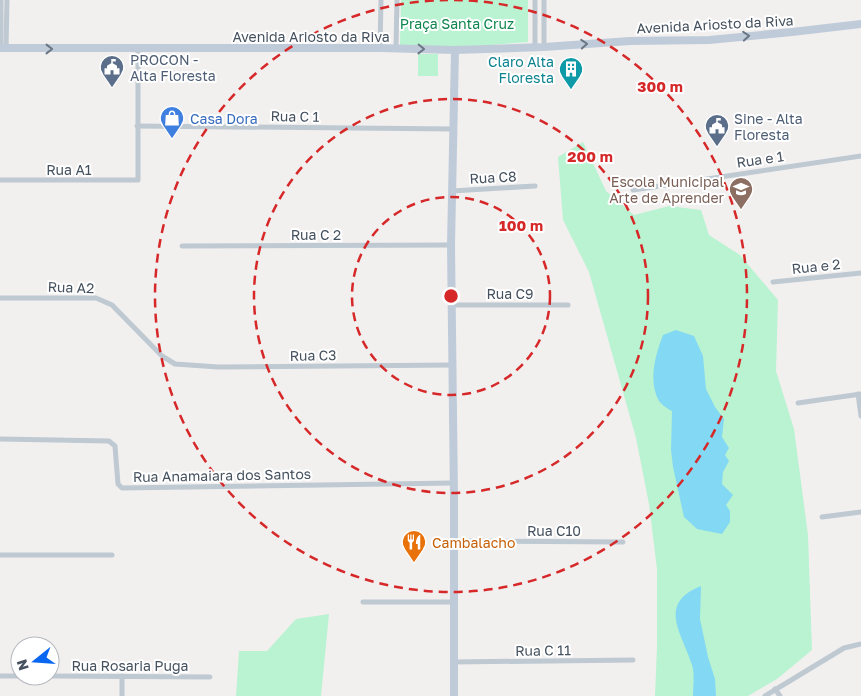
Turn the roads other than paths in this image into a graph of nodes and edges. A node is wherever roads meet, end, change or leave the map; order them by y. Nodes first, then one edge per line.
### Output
1 (1, 0) edge
2 (7, 0) edge
3 (381, 0) edge
4 (397, 0) edge
5 (535, 0) edge
6 (544, 0) edge
7 (861, 24) edge
8 (535, 46) junction
9 (544, 47) junction
10 (380, 48) junction
11 (396, 48) junction
12 (2, 49) edge
13 (138, 49) junction
14 (455, 50) junction
15 (137, 126) junction
16 (453, 129) junction
17 (861, 156) edge
18 (0, 180) edge
19 (535, 186) dead end
20 (633, 190) dead end
21 (452, 191) junction
22 (182, 246) dead end
23 (450, 246) junction
24 (861, 273) edge
25 (773, 282) dead end
26 (0, 298) edge
27 (452, 304) junction
28 (568, 305) dead end
29 (175, 364) joint
30 (451, 365) junction
31 (859, 394) edge
32 (798, 403) dead end
33 (861, 416) edge
34 (0, 439) edge
35 (453, 483) junction
36 (861, 512) edge
37 (822, 517) dead end
38 (455, 541) junction
39 (623, 542) dead end
40 (0, 555) edge
41 (112, 556) dead end
42 (363, 602) dead end
43 (454, 602) junction
44 (861, 644) edge
45 (633, 660) dead end
46 (454, 662) junction
47 (60, 676) edge
48 (122, 676) junction
49 (210, 677) dead end
50 (776, 690) junction
51 (122, 696) edge
52 (454, 696) edge
53 (765, 696) edge
54 (780, 696) edge

1 - 12 street
2 - 12 street
3 - 10 street
4 - 11 street
5 - 8 street
6 - 9 street
9 -> 7 street, Avenida Ariosto da Riva
8 - 9 street, Avenida Ariosto da Riva
8 - 14 street, Avenida Ariosto da Riva
10 - 11 street, Avenida Ariosto da Riva
10 - 13 street, Avenida Ariosto da Riva
11 -> 14 street, Avenida Ariosto da Riva
12 -> 13 street, Avenida Ariosto da Riva
13 - 15 street
14 - 16 street
15 - 16 street, Rua C 1
15 - 18 street, Rua A1
16 - 21 street
17 - 20 street, Rua e 1
19 - 21 street, Rua C8
21 - 23 street
22 - 23 street, Rua C 2
23 - 27 street
24 - 25 street, Rua e 2
26 - 29 street, Rua A2
27 - 28 street, Rua C9
27 - 30 street
29 - 30 street, Rua C3
30 - 35 street
31 - 32 street
31 - 33 street
34 - 35 street, Rua Anamaiara dos Santos
35 - 38 street
36 - 37 street
38 - 39 street, Rua C10
38 - 43 street
40 - 41 street
42 - 43 street
43 - 46 street
44 - 50 street
45 - 46 street, Rua C 11
46 - 52 street
47 - 48 street, Rua Rosaria Puga
48 - 49 street, Rua Rosaria Puga
48 - 51 street
50 - 53 street
50 - 54 street

